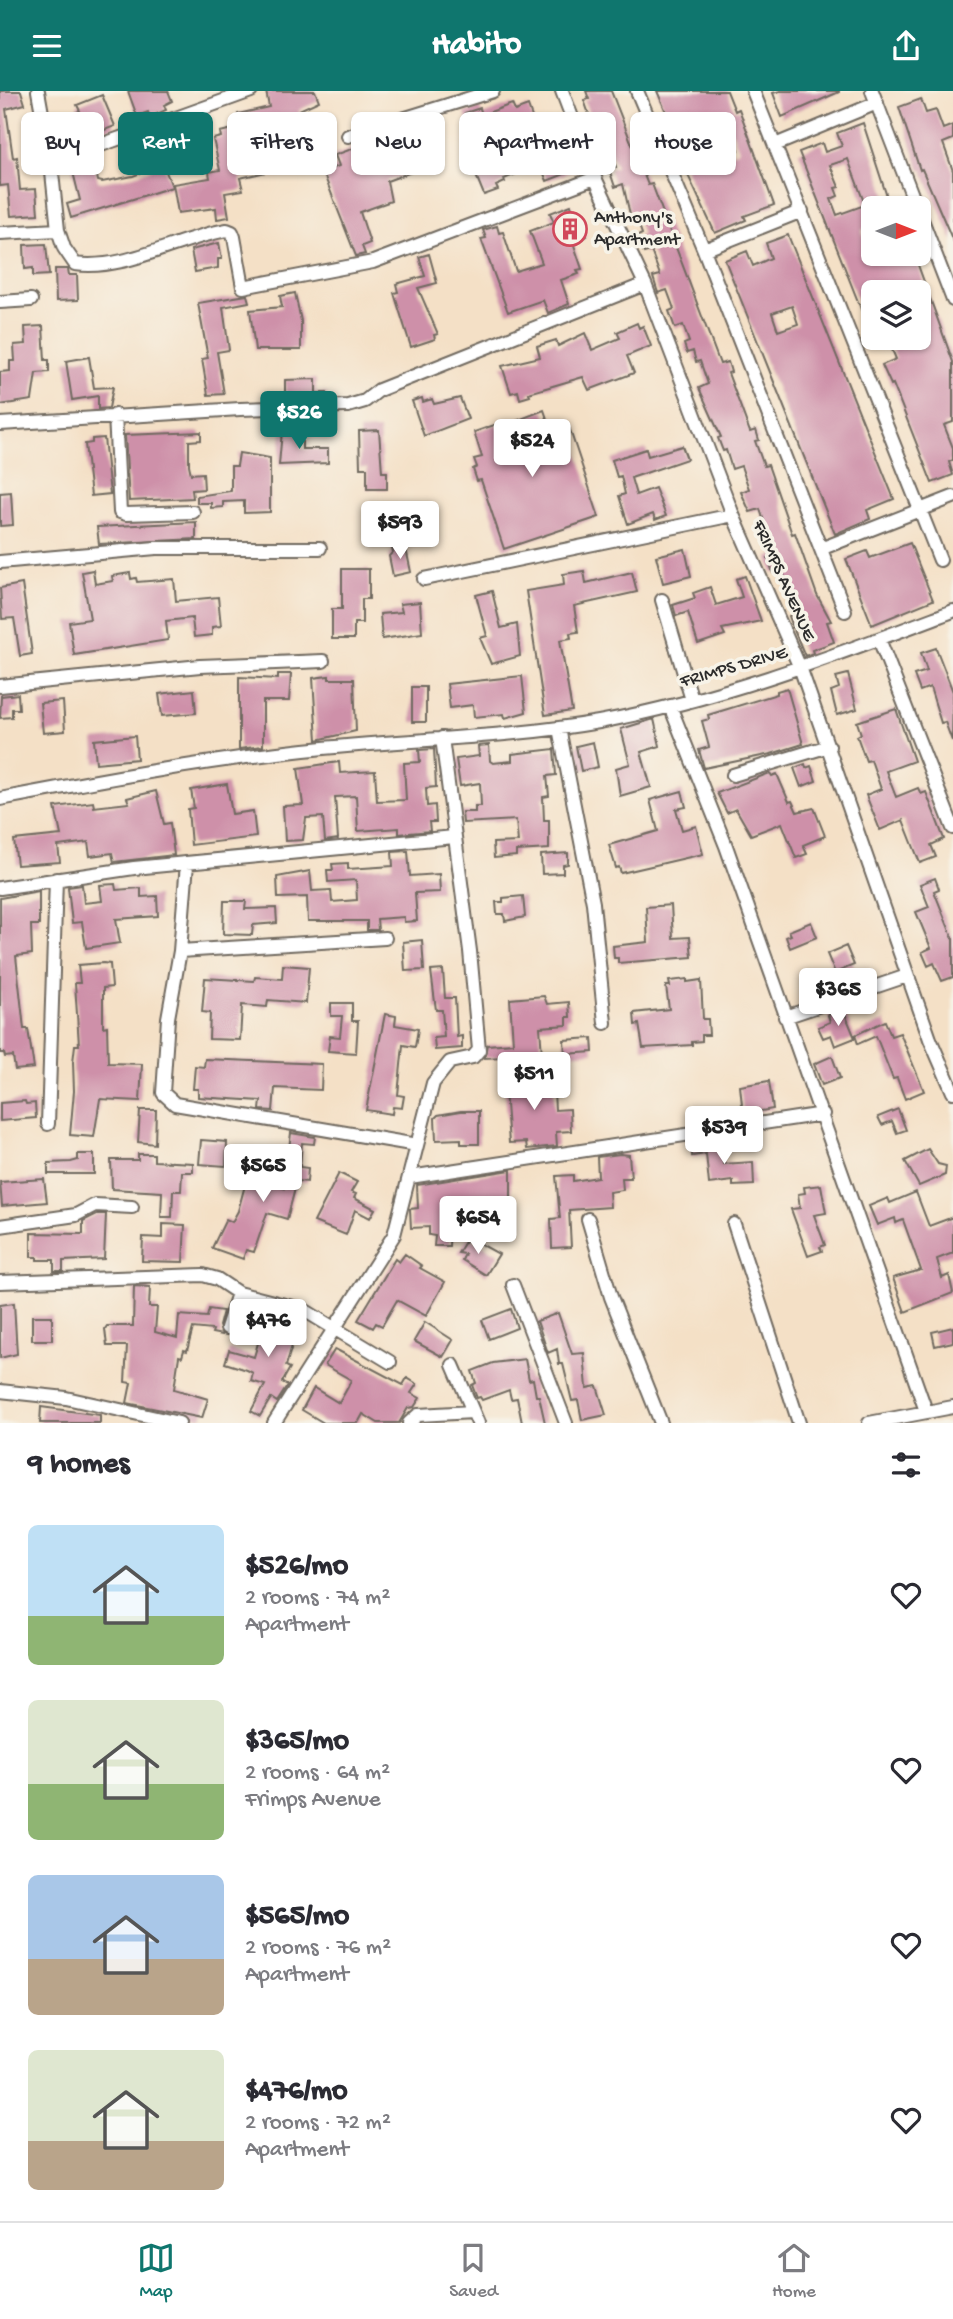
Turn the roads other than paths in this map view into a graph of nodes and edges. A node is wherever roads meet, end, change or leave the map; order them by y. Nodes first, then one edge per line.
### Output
1 (37, 91) edge
2 (251, 91) edge
3 (493, 91) edge
4 (562, 91) edge
5 (637, 91) edge
6 (753, 91) edge
7 (874, 97) edge
8 (41, 112) edge
9 (348, 136) dead end
10 (104, 144) edge
11 (775, 145) junction
12 (52, 175) edge
13 (595, 179) junction
14 (913, 196) edge
15 (802, 211) junction
16 (58, 230) junction
17 (0, 233) edge
18 (931, 243) edge
19 (704, 250) junction
20 (645, 284) junction
21 (31, 300) dead end
22 (953, 300) edge
23 (0, 302) edge
24 (115, 415) junction
25 (0, 424) edge
26 (953, 497) edge
27 (919, 510) junction
28 (193, 512) dead end
29 (733, 515) junction
30 (320, 548) dead end
31 (822, 548) junction
32 (940, 560) dead end
33 (0, 562) edge
34 (424, 579) dead end
35 (662, 600) dead end
36 (845, 611) dead end
37 (953, 611) edge
38 (878, 639) junction
39 (323, 661) dead end
40 (801, 670) junction
41 (0, 686) edge
42 (692, 700) junction
43 (670, 706) junction
44 (558, 728) junction
45 (442, 738) junction
46 (829, 746) junction
47 (733, 775) dead end
48 (0, 799) edge
49 (953, 828) edge
50 (454, 837) junction
51 (187, 863) junction
52 (56, 879) junction
53 (0, 888) edge
54 (385, 938) dead end
55 (180, 951) junction
56 (907, 976) junction
57 (785, 1017) junction
58 (605, 1023) dead end
59 (953, 1092) edge
60 (822, 1114) junction
61 (48, 1124) dead end
62 (417, 1145) junction
63 (410, 1177) junction
64 (132, 1207) dead end
65 (588, 1219) dead end
66 (734, 1224) dead end
67 (0, 1226) edge
68 (0, 1282) edge
69 (513, 1285) dead end
70 (238, 1293) junction
71 (228, 1328) dead end
72 (335, 1328) junction
73 (390, 1362) dead end
74 (453, 1365) dead end
75 (0, 1391) edge
76 (953, 1407) edge
77 (926, 1411) junction
78 (475, 1417) edge
79 (179, 1423) edge
80 (275, 1423) edge
81 (409, 1423) edge
82 (566, 1423) edge
83 (661, 1423) edge
84 (799, 1423) edge
85 (869, 1423) edge

1 - 8 street
2 - 10 street
3 - 9 street
4 - 13 street, FRIMPS AVENUE
5 - 19 street
6 - 11 street
7 - 11 street
7 - 14 street
11 - 15 street
12 - 16 street
13 - 16 street
13 - 20 street, FRIMPS AVENUE
15 - 19 street
15 - 27 street
16 - 17 street
18 - 22 street
19 - 31 street
20 - 24 street
20 - 29 street, FRIMPS AVENUE
21 - 23 street
24 - 25 street
24 - 28 street
26 - 27 street
27 - 31 street
27 - 32 street
29 - 34 street
29 - 40 street, FRIMPS AVENUE
30 - 33 street
31 - 36 street
35 - 42 street
37 - 38 street, FRIMPS DRIVE
38 - 40 street, FRIMPS DRIVE
38 - 49 street
39 - 41 street
40 - 42 street, FRIMPS DRIVE
40 - 46 street, FRIMPS AVENUE
42 - 43 street, FRIMPS DRIVE
43 - 44 street, FRIMPS DRIVE
43 - 57 street
44 - 45 street, FRIMPS DRIVE
44 - 58 street
45 - 48 street, FRIMPS DRIVE
45 - 50 street
46 - 47 street
46 - 56 street, FRIMPS AVENUE
50 - 51 street
50 - 62 street
51 - 52 street
51 - 55 street
52 - 53 street
52 - 61 street
54 - 55 street
55 - 62 street
56 - 57 street
56 - 59 street, FRIMPS AVENUE
57 - 60 street
60 - 63 street
60 - 77 street
62 - 63 street
63 - 72 street
64 - 67 street
65 - 83 street
66 - 84 street
68 - 70 street
69 - 82 street
70 - 71 street
70 - 72 street
72 - 73 street
72 - 80 street
74 - 78 street
75 - 79 street
76 - 77 street
77 - 85 street
78 - 81 street

